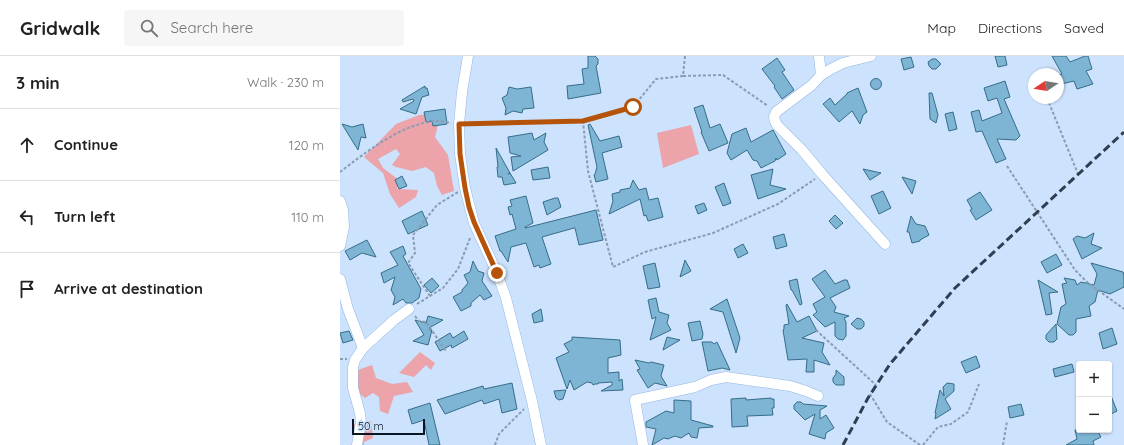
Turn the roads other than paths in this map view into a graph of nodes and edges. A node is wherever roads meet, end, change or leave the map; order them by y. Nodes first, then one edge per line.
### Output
1 (468, 56) edge
2 (819, 56) edge
3 (871, 56) edge
4 (821, 75) junction
5 (340, 201) edge
6 (885, 244) dead end
7 (340, 246) edge
8 (340, 279) edge
9 (409, 309) road end
10 (363, 348) junction
11 (818, 396) dead end
12 (357, 445) edge
13 (541, 445) edge
14 (643, 445) edge

1 - 13 street
2 - 4 street
3 - 4 street
4 - 6 street
5 - 7 street
8 - 10 street
9 - 10 street
10 - 12 street
11 - 14 street

